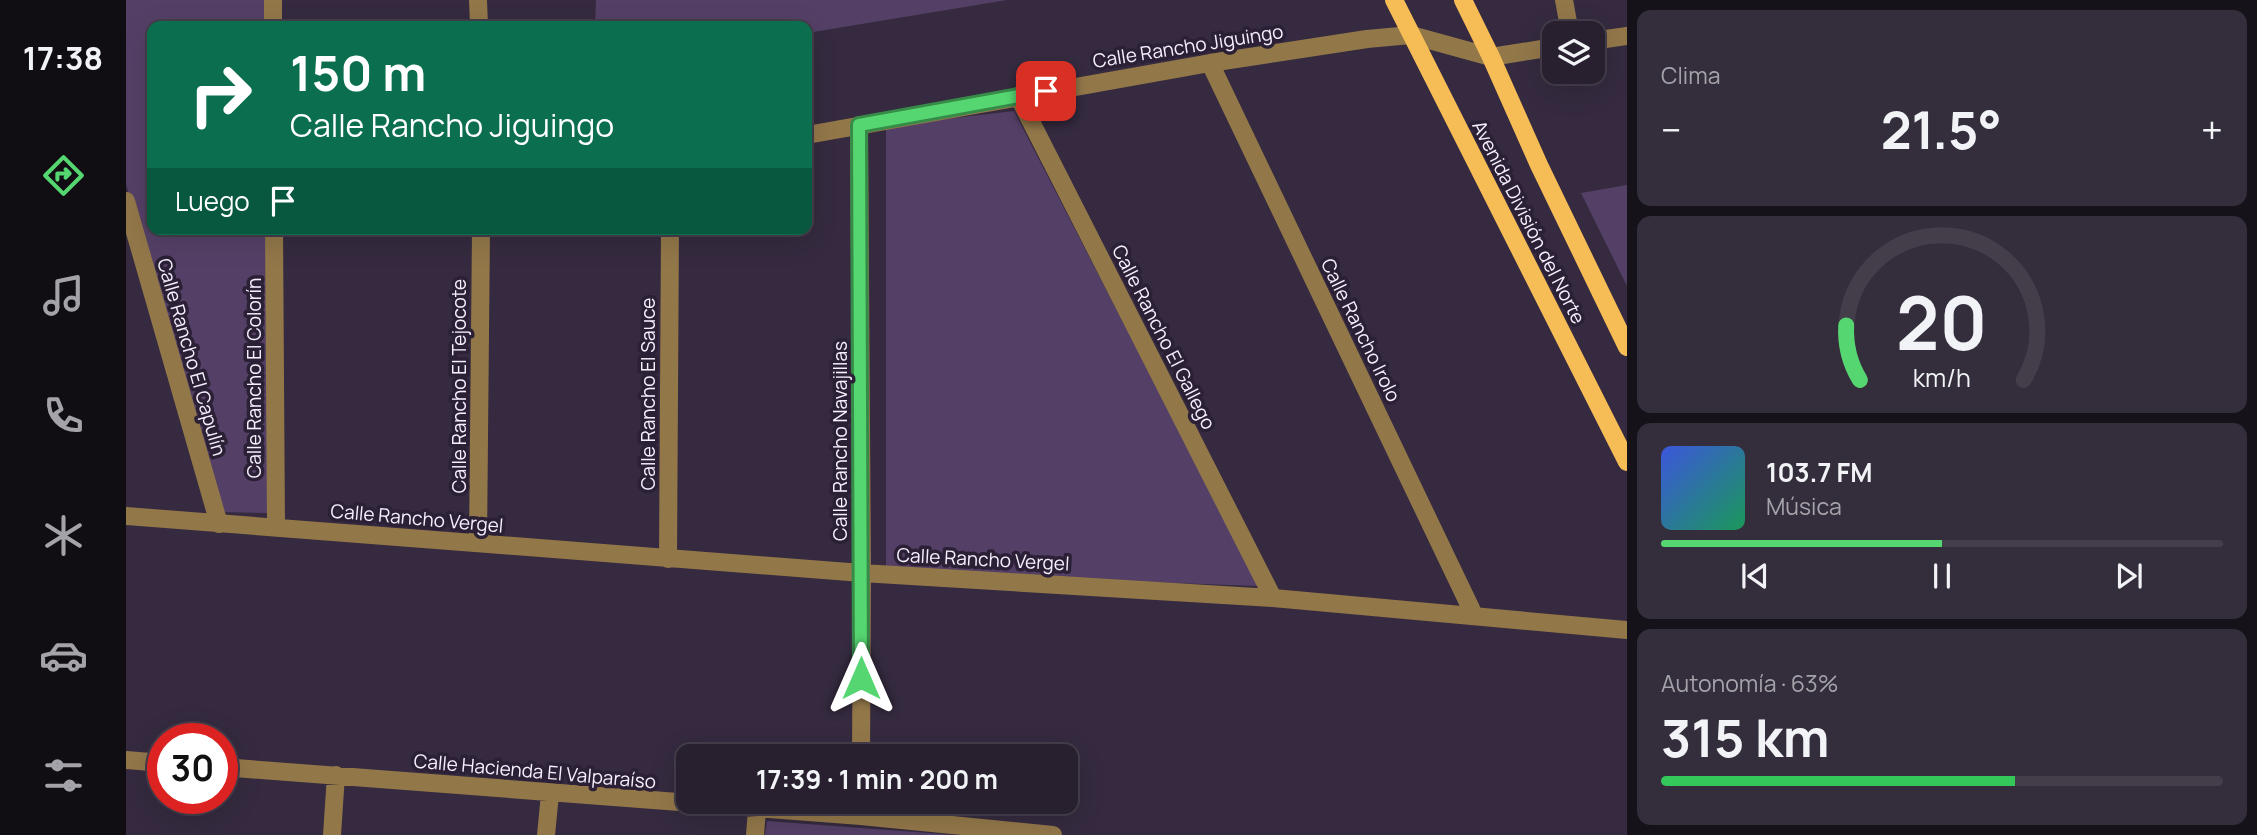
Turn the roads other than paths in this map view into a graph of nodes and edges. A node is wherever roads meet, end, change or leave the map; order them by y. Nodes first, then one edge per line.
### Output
1 (272, 0) edge
2 (478, 0) edge
3 (1394, 0) edge
4 (1463, 0) edge
5 (1564, 0) edge
6 (273, 21) edge
7 (479, 21) edge
8 (1568, 21) edge
9 (1411, 35) junction
10 (1627, 36) edge
11 (1605, 39) edge
12 (1542, 49) edge
13 (1491, 57) junction
14 (1210, 63) junction
15 (1018, 96) junction
16 (859, 125) junction
17 (812, 134) edge
18 (126, 201) edge
19 (274, 235) edge
20 (481, 235) edge
21 (670, 235) edge
22 (1627, 347) edge
23 (1627, 462) edge
24 (126, 516) edge
25 (219, 524) junction
26 (276, 527) junction
27 (478, 543) junction
28 (668, 559) junction
29 (862, 573) junction
30 (1273, 598) junction
31 (1474, 615) junction
32 (1627, 630) edge
33 (861, 744) edge
34 (126, 760) edge
35 (147, 761) edge
36 (238, 768) edge
37 (337, 775) junction
38 (550, 794) junction
39 (676, 804) edge
40 (757, 814) edge
41 (895, 814) edge
42 (1030, 834) edge
43 (332, 835) edge
44 (546, 835) edge
45 (755, 835) edge
46 (1053, 835) edge

1 - 6 street
2 - 7 street
3 - 9 main road, Avenida División del Norte
4 - 13 main road, Avenida División del Norte
5 - 8 street
9 - 13 street
9 - 14 street, Calle Rancho Jiguingo
9 - 23 main road, Avenida División del Norte
10 - 11 street
12 - 13 street
13 - 22 main road, Avenida División del Norte
14 - 15 street, Calle Rancho Jiguingo
14 - 31 street, Calle Rancho Irolo
15 - 16 street, Calle Rancho Jiguingo
15 - 30 street, Calle Rancho El Gallego
16 - 17 street, Calle Rancho Jiguingo
16 - 29 street, Calle Rancho Navajillas
18 - 25 street, Calle Rancho El Capulín
19 - 26 street, Calle Rancho El Colorín
20 - 27 street, Calle Rancho El Tejocote
21 - 28 street, Calle Rancho El Sauce
24 - 25 street, Calle Rancho Vergel
25 - 26 street, Calle Rancho Vergel
26 - 27 street, Calle Rancho Vergel
27 - 28 street, Calle Rancho Vergel
28 - 29 street, Calle Rancho Vergel
29 - 30 street, Calle Rancho Vergel
29 - 33 street, Calle Rancho Navajillas
30 - 31 street, Calle Rancho Vergel
31 - 32 street, Calle Rancho Vergel
34 - 35 street
36 - 37 street, Calle Hacienda El Valparaíso
37 - 38 street, Calle Hacienda El Valparaíso
37 - 43 street
38 - 39 street, Calle Hacienda El Valparaíso
38 - 44 street
40 - 45 street
41 - 42 street, Calle Hacienda El Valparaíso
42 - 46 street, Calle Hacienda El Valparaíso

